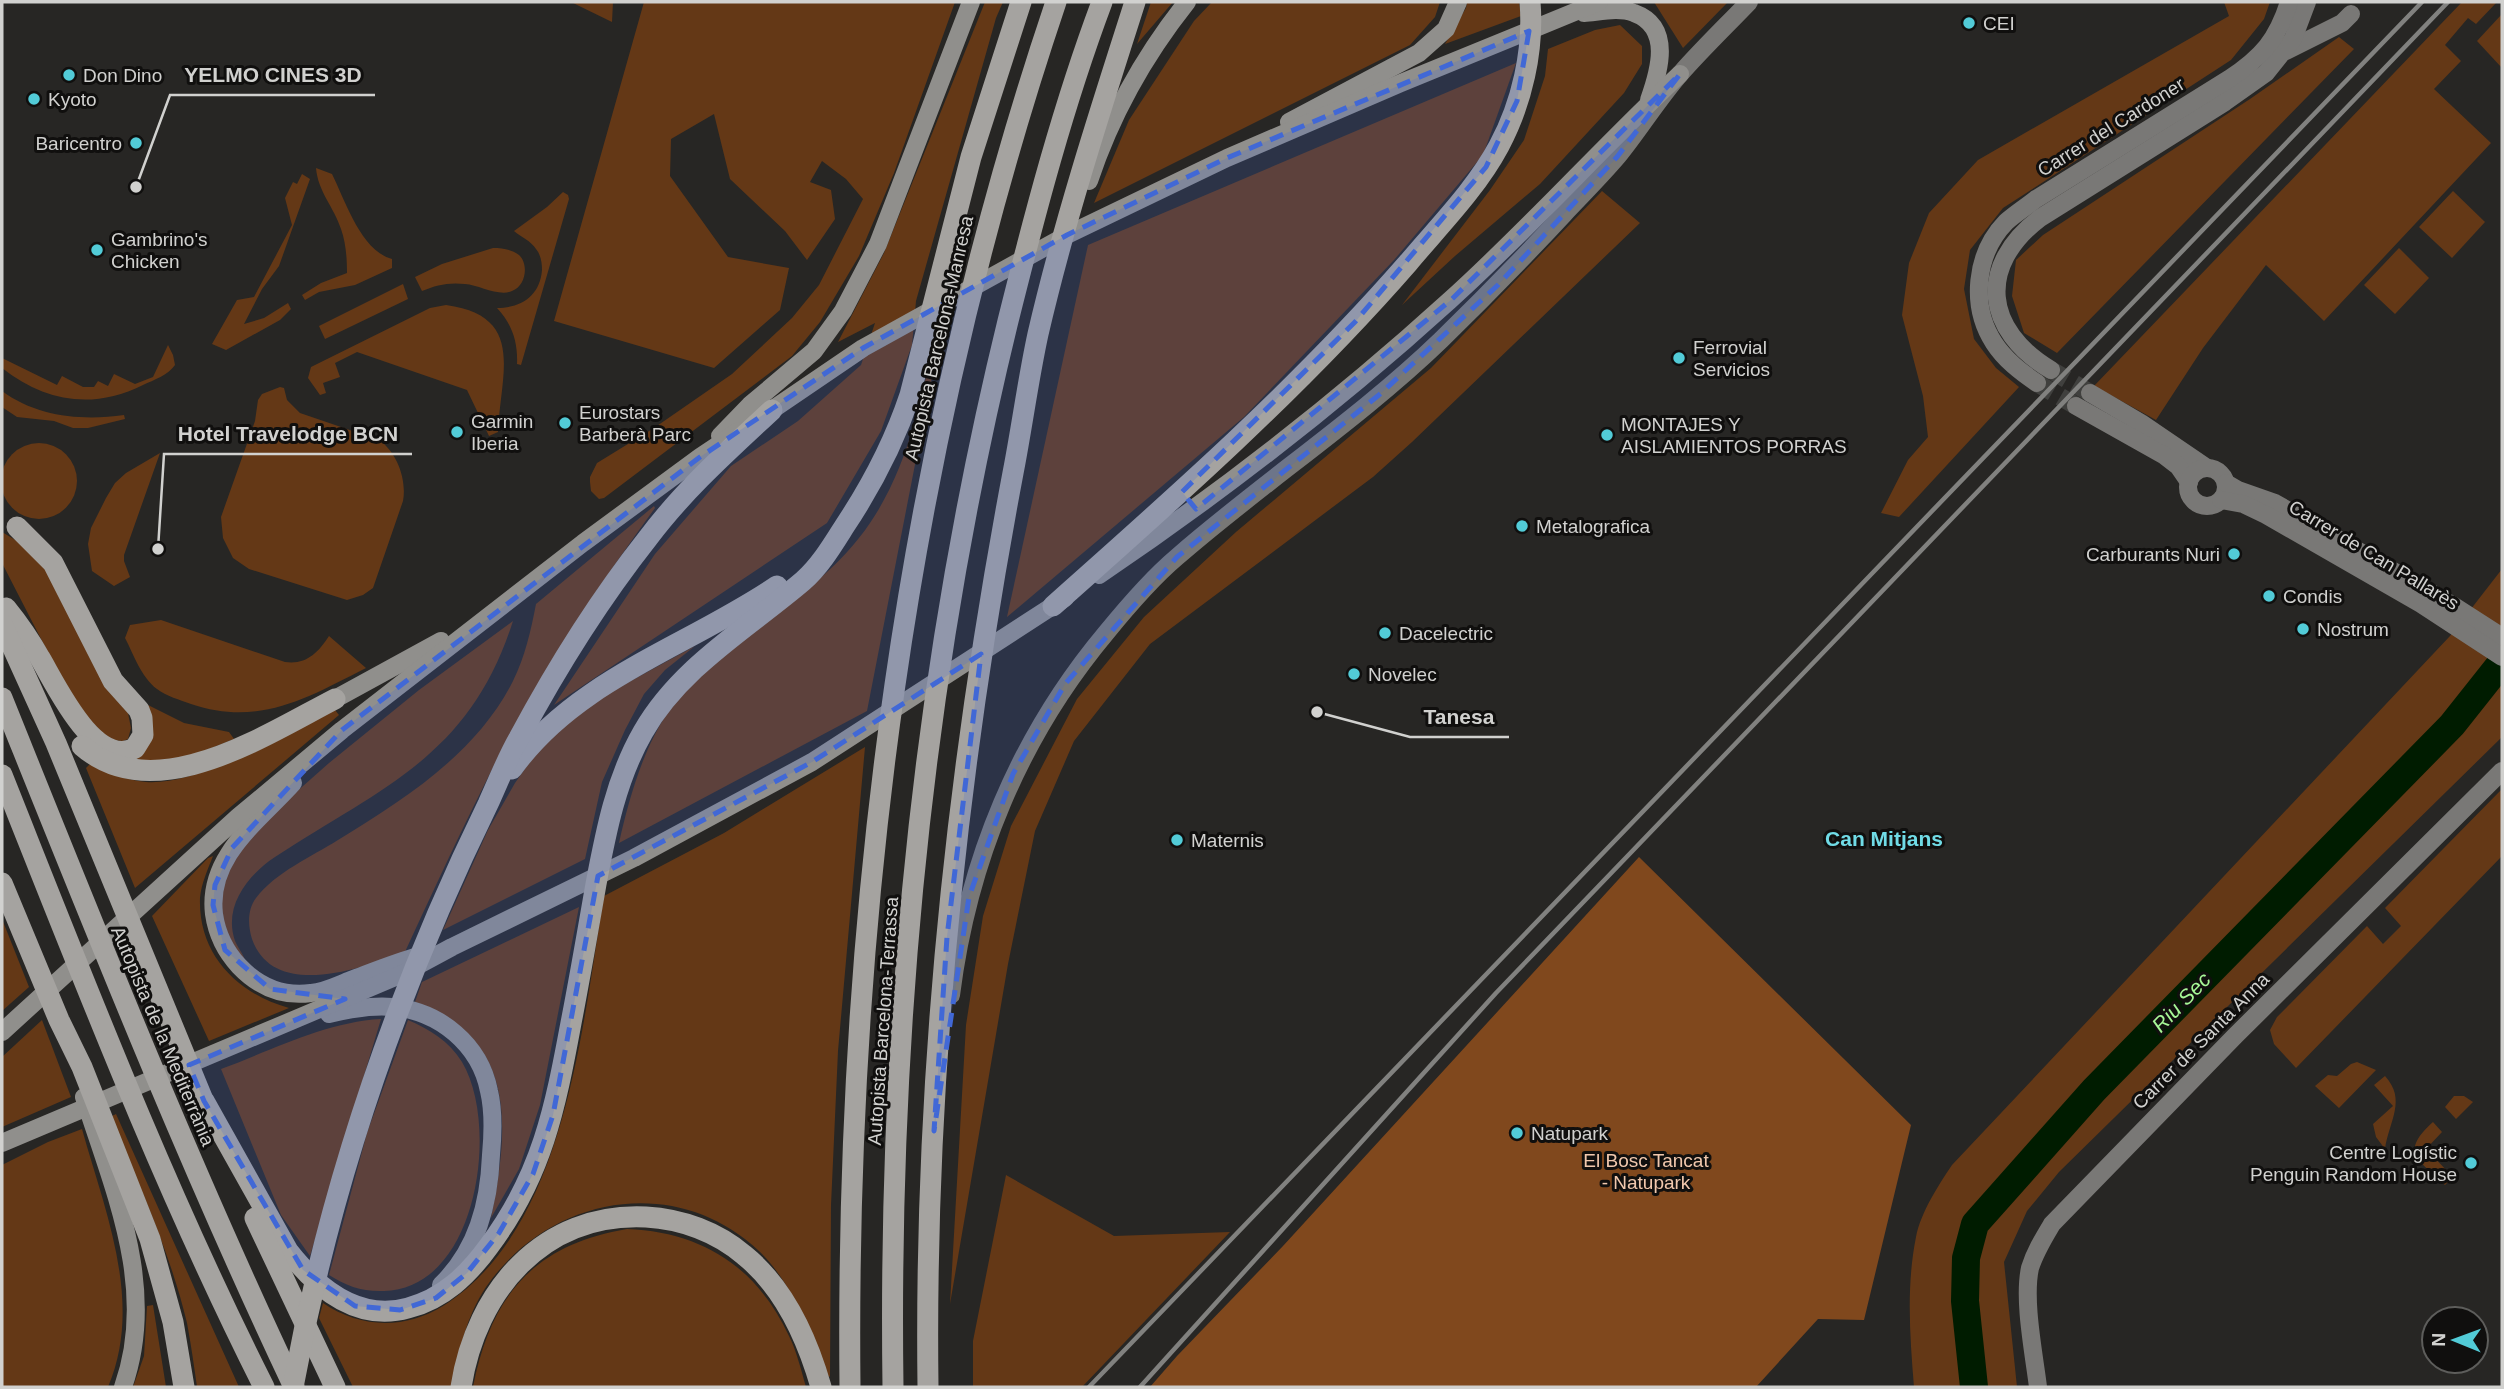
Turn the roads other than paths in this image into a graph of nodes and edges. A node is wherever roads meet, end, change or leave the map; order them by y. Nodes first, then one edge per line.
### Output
1 (971, 2) edge
2 (1021, 2) edge
3 (1056, 2) edge
4 (1102, 2) edge
5 (1135, 2) edge
6 (1188, 2) edge
7 (1458, 2) edge
8 (1530, 2) edge
9 (1599, 2) edge
10 (1749, 2) edge
11 (2289, 2) edge
12 (2307, 2) edge
13 (2351, 14) dead end
14 (1566, 15) junction
15 (2285, 52) junction
16 (2259, 58) junction
17 (1680, 74) junction
18 (1648, 104) junction
19 (1227, 158) junction
20 (2051, 370) tunnel mouth
21 (2037, 383) tunnel mouth
22 (1029, 393) junction
23 (2090, 393) tunnel mouth
24 (2076, 406) tunnel mouth
25 (772, 410) junction
26 (700, 457) junction
27 (2207, 468) junction
28 (2189, 482) junction
29 (2223, 492) junction
30 (862, 501) junction
31 (17, 527) dead end
32 (1053, 606) junction
33 (3, 610) edge
34 (484, 618) junction
35 (2489, 635) edge
36 (2502, 657) edge
37 (895, 691) joint
38 (2, 698) edge
39 (335, 699) joint
40 (342, 730) junction
41 (2502, 771) edge
42 (2, 775) edge
43 (488, 803) junction
44 (2, 883) edge
45 (452, 947) junction
46 (59, 1020) junction
47 (288, 1023) junction
48 (2, 1032) edge
49 (204, 1101) junction
50 (934, 1130) junction
51 (2, 1143) edge
52 (400, 1310) junction
53 (123, 1387) edge
54 (184, 1387) edge
55 (264, 1387) edge
56 (293, 1387) edge
57 (335, 1387) edge
58 (461, 1387) edge
59 (821, 1387) edge
60 (850, 1387) edge
61 (893, 1387) edge
62 (928, 1387) edge
63 (2038, 1387) edge

1 - 26 main road
2 - 30 highway
3 - 37 highway, Autopista Barcelona-Manresa
4 - 61 highway, Autopista Barcelona-Terrassa
5 - 22 highway
6 - 22 main road
7 - 19 main road
8 - 32 highway
9 - 14 main road
10 - 17 street
11 - 16 street, Carrer del Cardoner
12 - 15 street, Carrer del Cardoner
13 - 15 street
14 - 18 main road
14 - 19 main road
15 - 16 street
15 - 20 street, Carrer del Cardoner
16 - 21 street, Carrer del Cardoner
17 - 18 main road
17 - 50 street
18 - 32 main road
19 - 25 main road
22 - 50 highway
23 - 27 street
24 - 28 street
25 - 26 main road
25 - 43 highway
26 - 34 main road
27 - 28 street
27 - 29 street
28 - 29 street
29 - 35 street, Carrer de Can Pallarès
30 - 43 highway
30 - 52 highway
31 - 33 highway
32 - 45 main road
33 - 39 highway
33 - 49 highway
34 - 39 main road
34 - 40 main road
35 - 36 street, Carrer de Can Pallarès
37 - 60 highway, Autopista Barcelona-Terrassa
38 - 56 highway, Autopista de la Mediterrània
40 - 45 main road
40 - 48 main road
41 - 63 street, Carrer de Santa Anna
42 - 55 highway
43 - 56 highway
44 - 46 highway
45 - 47 main road
46 - 53 main road
46 - 54 highway
47 - 51 main road
47 - 52 main road
49 - 52 highway
49 - 57 highway
50 - 62 highway
58 - 59 highway

